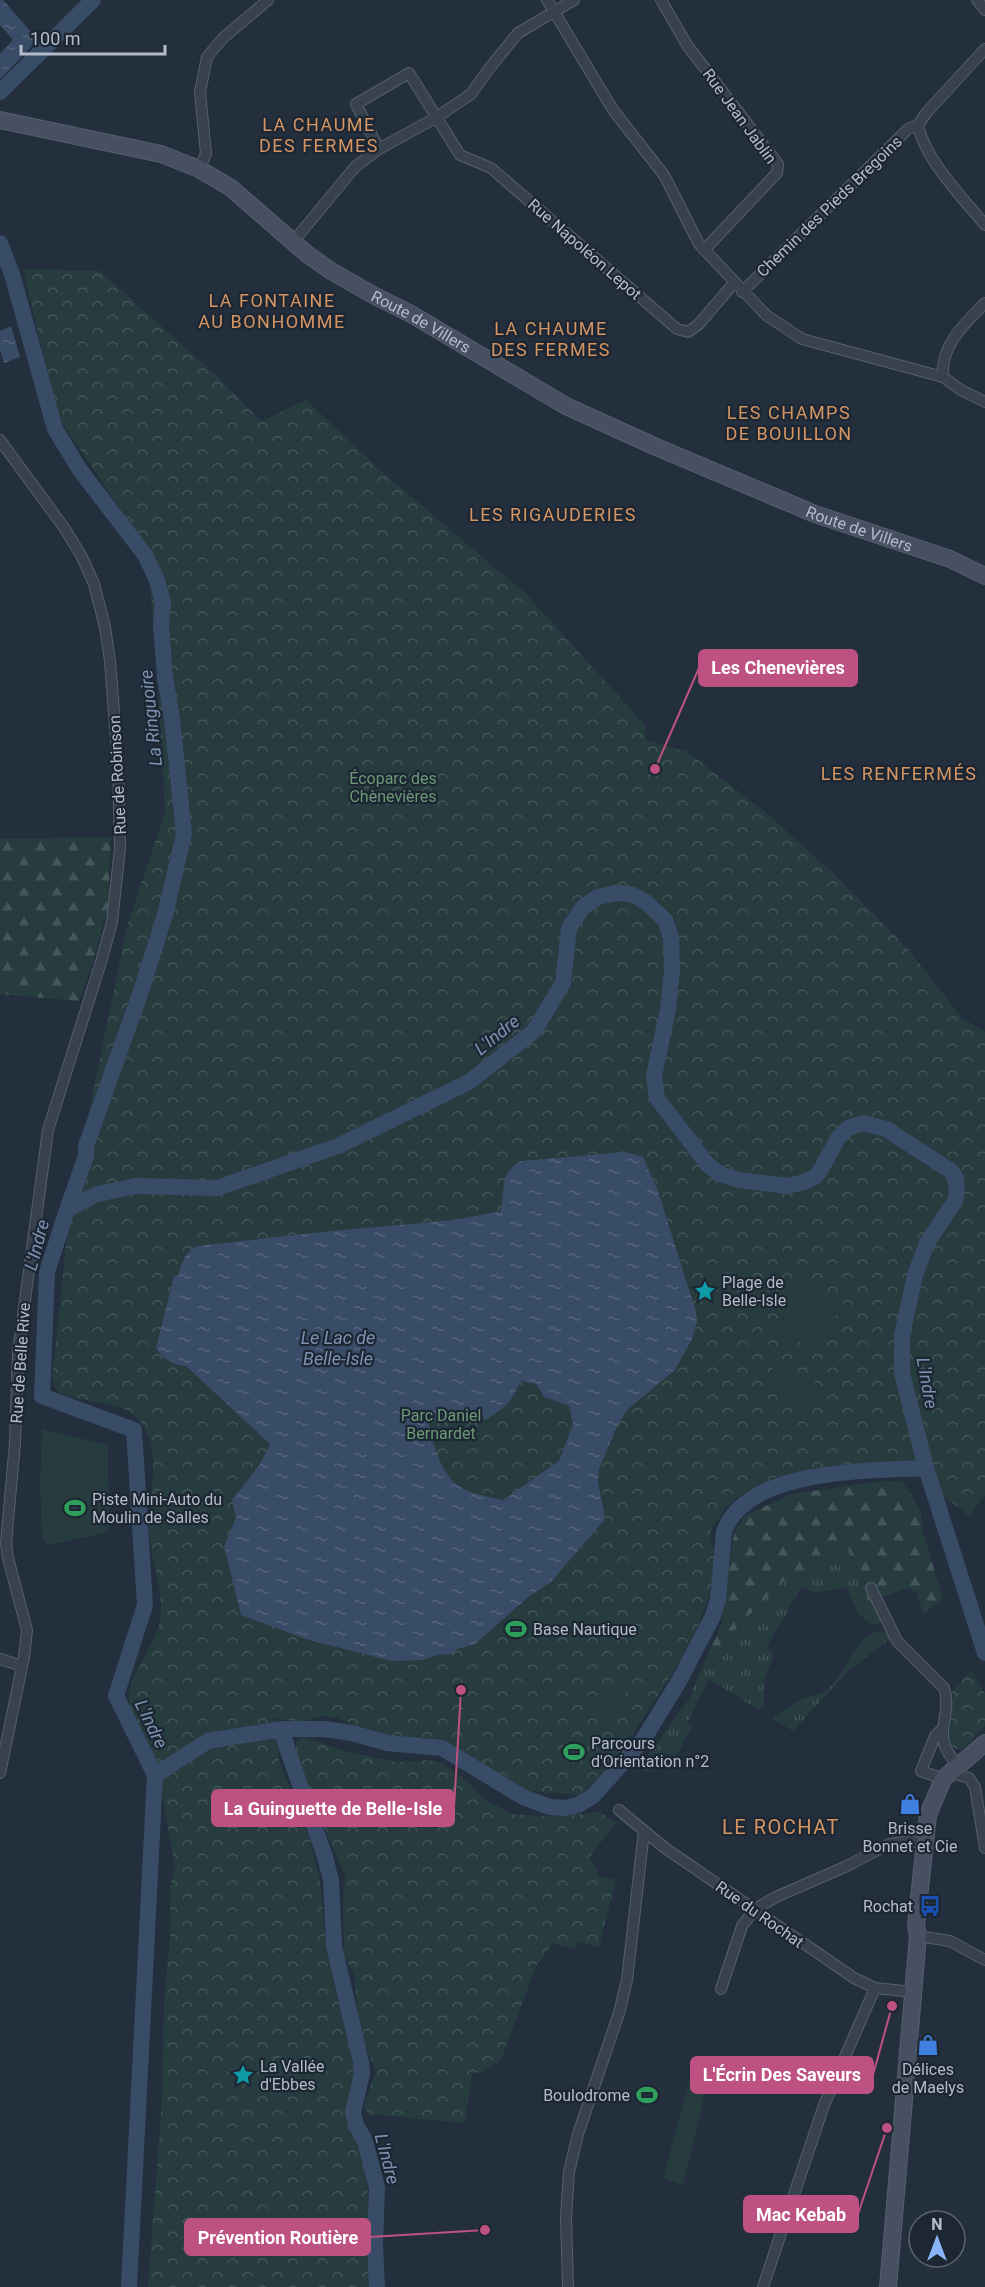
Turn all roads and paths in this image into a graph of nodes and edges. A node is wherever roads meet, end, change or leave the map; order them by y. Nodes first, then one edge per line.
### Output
1 (268, 0) edge
2 (547, 0) edge
3 (574, 0) edge
4 (661, 0) edge
5 (976, 0) edge
6 (985, 10) edge
7 (555, 12) junction
8 (985, 49) edge
9 (437, 117) junction
10 (0, 120) edge
11 (918, 125) junction
12 (380, 149) junction
13 (199, 169) junction
14 (985, 225) edge
15 (293, 242) junction
16 (704, 250) junction
17 (734, 283) junction
18 (742, 292) junction
19 (985, 303) edge
20 (943, 377) junction
21 (985, 402) edge
22 (0, 440) edge
23 (985, 576) edge
24 (48, 1130) joint
25 (870, 1587) dead end
26 (0, 1659) edge
27 (22, 1666) junction
28 (941, 1730) junction
29 (985, 1743) edge
30 (0, 1773) edge
31 (952, 1773) junction
32 (619, 1810) dead end
33 (644, 1831) junction
34 (924, 1843) junction
35 (985, 1848) edge
36 (755, 1909) junction
37 (918, 1936) junction
38 (985, 1960) edge
39 (875, 1988) junction
40 (721, 1989) dead end
41 (913, 1992) junction
42 (568, 2287) edge
43 (763, 2287) edge
44 (888, 2287) edge

1 - 13 street
2 - 7 street
3 - 7 street
4 - 16 street, Rue Jean Jablin
5 - 6 street
7 - 9 street
7 - 16 street
8 - 11 street, Chemin des Pieds Bregoins
9 - 12 street
9 - 12 street
9 - 17 street, Rue Napoléon Lepot
10 - 13 main road, Route de Villers
11 - 14 street
11 - 18 street, Chemin des Pieds Bregoins
12 - 15 street
13 - 15 main road, Route de Villers
15 - 23 main road, Route de Villers
16 - 17 street
17 - 18 street
18 - 20 street
19 - 20 street
20 - 21 street
22 - 24 street, Rue de Robinson
24 - 27 street, Rue de Belle Rive
25 - 28 street
26 - 27 street
27 - 30 street, Rue de Belle Rive
28 - 31 street
28 - 31 street
29 - 31 main road
31 - 34 main road
31 - 35 street
31 - 37 main road
32 - 33 street, Rue du Rochat
33 - 36 street, Rue du Rochat
33 - 42 street
34 - 36 street
34 - 37 main road
36 - 39 street, Rue du Rochat
36 - 40 street
37 - 38 street
37 - 41 main road
39 - 41 street, Rue du Rochat
39 - 43 street
41 - 44 main road

